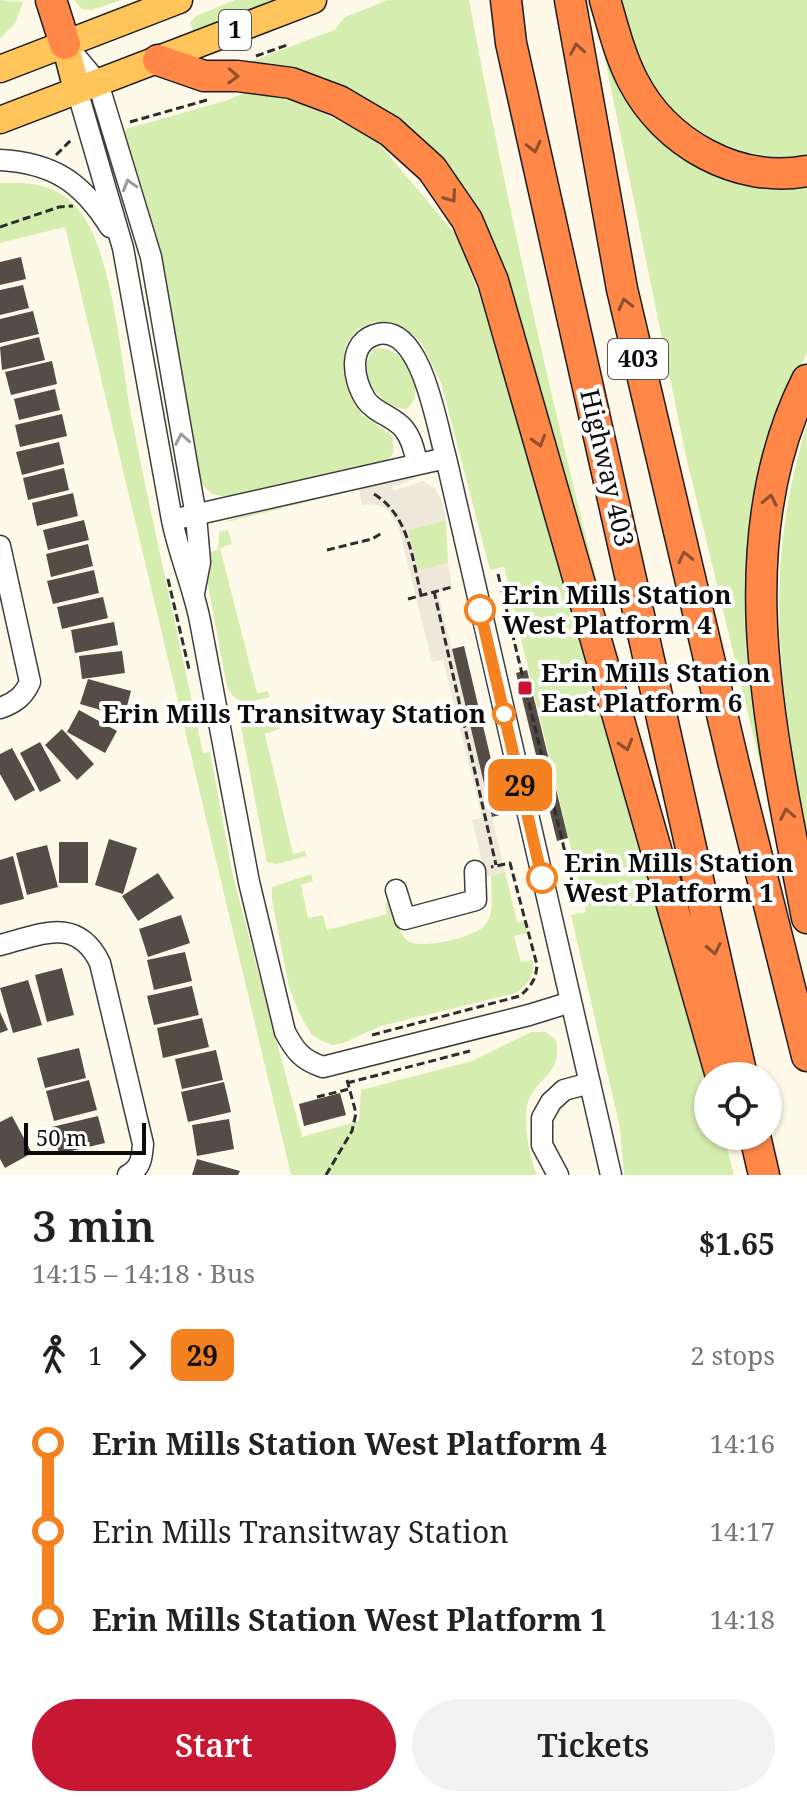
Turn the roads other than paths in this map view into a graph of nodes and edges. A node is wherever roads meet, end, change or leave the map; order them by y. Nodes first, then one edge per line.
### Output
1 (51, 0) edge
2 (179, 0) edge
3 (313, 0) edge
4 (492, 0) edge
5 (506, 0) edge
6 (570, 0) edge
7 (605, 0) edge
8 (511, 43) junction
9 (65, 44) junction
10 (158, 60) junction
11 (0, 69) edge
12 (88, 86) junction
13 (0, 120) edge
14 (0, 160) edge
15 (807, 171) edge
16 (123, 248) junction
17 (807, 380) edge
18 (446, 458) junction
19 (417, 464) junction
20 (196, 516) junction
21 (172, 520) junction
22 (0, 546) edge
23 (194, 593) junction
24 (0, 708) edge
25 (475, 871) road end
26 (396, 890) dead end
27 (807, 918) edge
28 (0, 945) edge
29 (571, 1002) junction
30 (807, 1056) edge
31 (717, 1062) edge
32 (739, 1062) edge
33 (590, 1083) junction
34 (128, 1175) edge
35 (558, 1175) edge
36 (611, 1175) edge

1 - 9 highway
2 - 9 main road
3 - 10 main road, 1
4 - 8 highway
5 - 8 highway, Highway 403 / 403
30 -> 6 highway, 403
7 - 15 highway
8 -> 32 highway, Highway 403 / 403
9 - 11 main road
9 - 12 main road
10 - 12 main road, 1
10 -> 31 highway
12 - 13 main road, 1
12 - 16 street
20 -> 12 street
14 - 16 street
16 - 21 street
27 -> 17 highway
18 - 19 street
18 - 19 street
18 - 29 street
19 - 20 street
20 - 21 street
20 - 23 street
21 - 23 street
22 - 24 street
23 - 29 street
25 - 26 street
28 - 34 street
29 - 33 street
33 - 35 street
33 - 36 street

